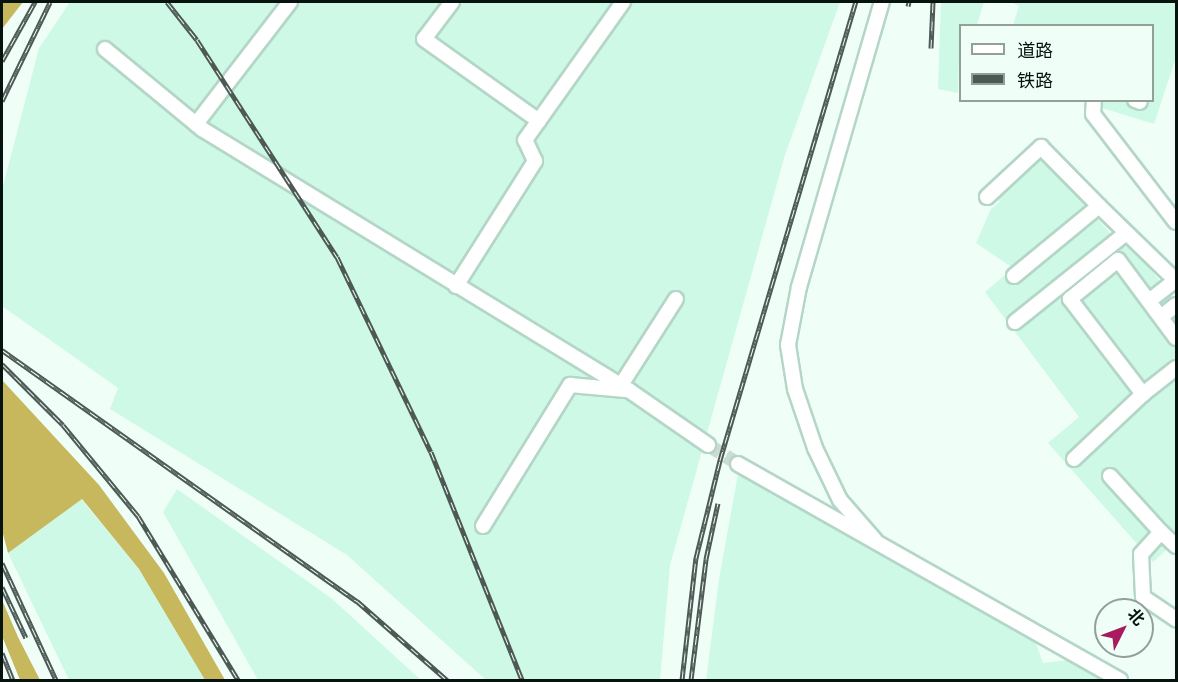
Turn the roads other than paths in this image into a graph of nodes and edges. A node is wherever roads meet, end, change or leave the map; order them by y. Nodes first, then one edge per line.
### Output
1 (290, 2) edge
2 (452, 2) edge
3 (623, 2) edge
4 (882, 2) edge
5 (105, 49) dead end
6 (1094, 102) edge
7 (538, 121) junction
8 (196, 124) junction
9 (987, 197) dead end
10 (1099, 206) junction
11 (1176, 222) edge
12 (1126, 233) junction
13 (1014, 276) dead end
14 (1176, 281) edge
15 (456, 286) junction
16 (676, 299) dead end
17 (1149, 301) junction
18 (1176, 305) edge
19 (1161, 317) junction
20 (1015, 322) dead end
21 (1176, 338) edge
22 (1176, 368) edge
23 (626, 388) junction
24 (1143, 394) junction
25 (708, 445) tunnel mouth
26 (1074, 459) dead end
27 (738, 464) tunnel mouth
28 (1110, 476) dead end
29 (483, 526) dead end
30 (1161, 532) junction
31 (875, 540) junction
32 (1176, 546) edge
33 (1176, 619) edge
34 (1120, 681) edge

1 - 8 street
2 - 7 street
3 - 7 street
4 - 31 street
5 - 8 street
6 - 11 street
7 - 15 street
8 - 15 street
9 - 10 street
10 - 12 street
10 - 13 street
12 - 14 street
12 - 20 street
14 - 17 street
15 - 23 street
16 - 23 street
17 - 19 street
17 - 24 street
18 - 19 street
19 - 21 street
22 - 24 street
23 - 25 street
23 - 29 street
24 - 26 street
27 - 31 street
28 - 30 street
30 - 32 street
30 - 33 street
31 - 34 street

